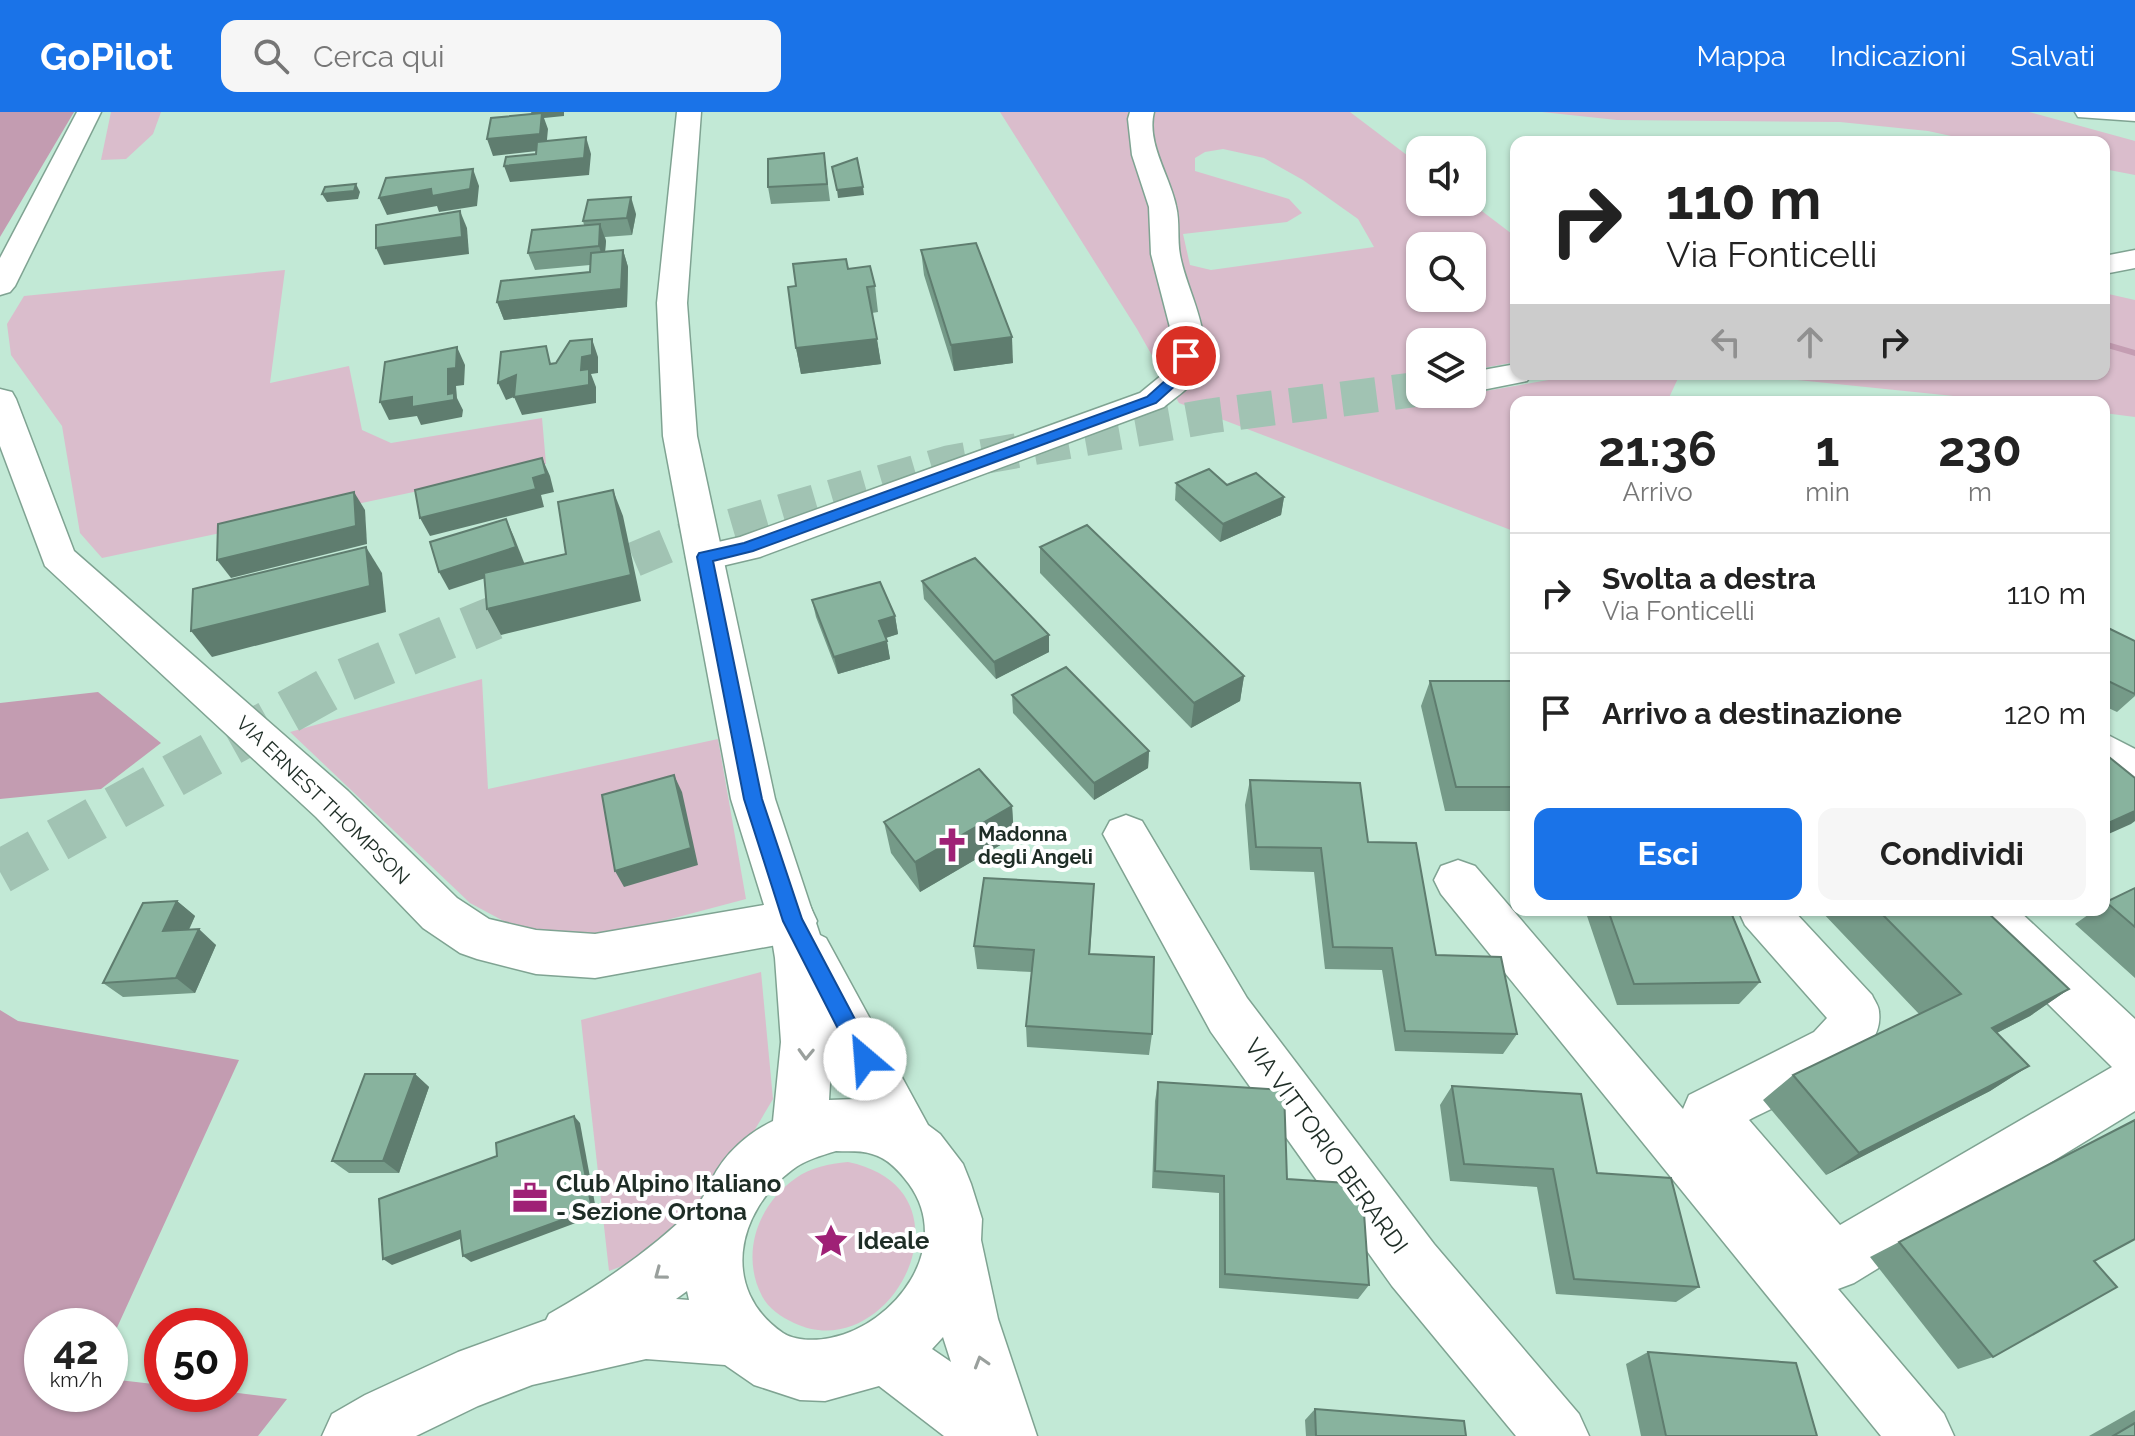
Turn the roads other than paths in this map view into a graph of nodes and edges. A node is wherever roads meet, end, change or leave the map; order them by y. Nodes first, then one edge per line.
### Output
1 (89, 112) edge
2 (689, 112) edge
3 (1142, 112) edge
4 (2087, 112) edge
5 (2135, 114) edge
6 (2135, 259) edge
7 (2110, 264) edge
8 (0, 286) edge
9 (1510, 375) edge
10 (1486, 379) edge
11 (0, 399) edge
12 (705, 557) junction
13 (2110, 754) edge
14 (2135, 771) edge
15 (1126, 834) dead end
16 (1458, 880) dead end
17 (1767, 916) edge
18 (1991, 916) edge
19 (793, 921) junction
20 (2135, 1054) edge
21 (2135, 1082) edge
22 (799, 1136) junction
23 (908, 1142) junction
24 (719, 1224) junction
25 (954, 1239) junction
26 (738, 1336) junction
27 (885, 1353) junction
28 (522, 1360) junction
29 (354, 1436) edge
30 (989, 1436) edge
31 (1005, 1436) edge
32 (1557, 1436) edge
33 (1922, 1436) edge

1 - 8 street
2 - 12 street
3 - 12 street
4 - 5 street
6 - 7 street
9 - 10 street
11 - 19 street, VIA ERNEST THOMPSON
12 - 19 street
13 - 14 street
15 - 32 street, VIA VITTORIO BERARDI
16 - 33 street
17 - 21 street
18 - 20 street
19 -> 22 street
19 - 23 street
22 - 23 street
22 - 24 street
23 - 25 street
24 - 26 street
24 -> 28 street
25 - 27 street
31 -> 25 street
26 - 27 street
26 - 28 street
27 - 30 street
28 - 29 street

